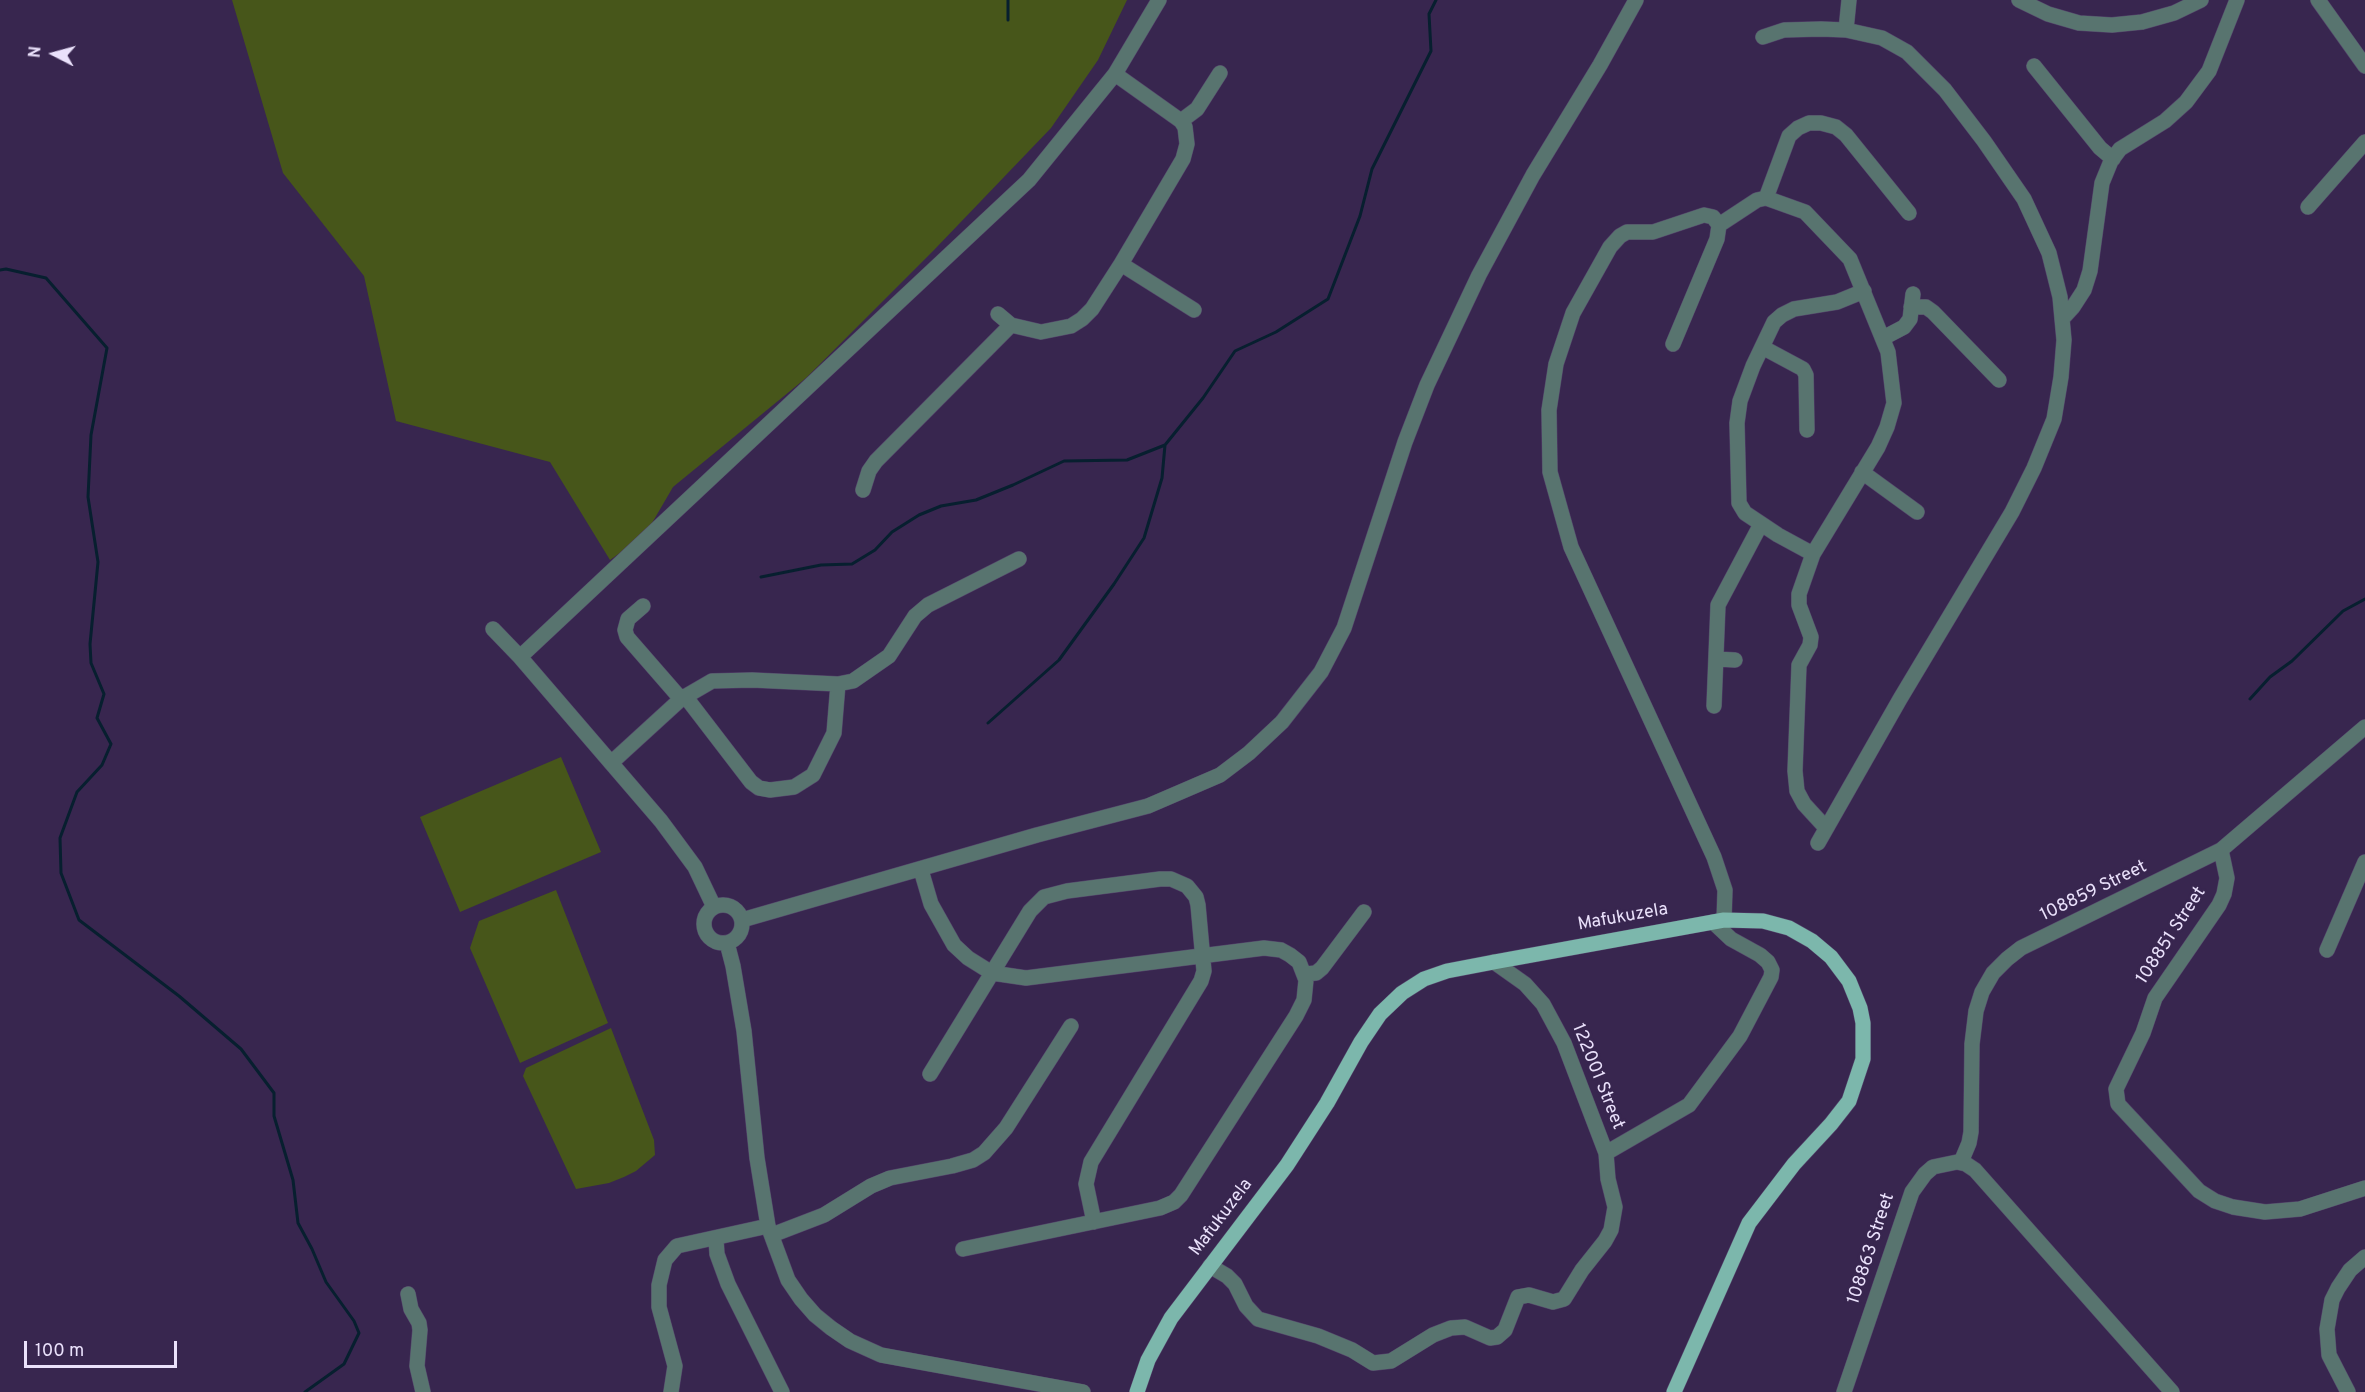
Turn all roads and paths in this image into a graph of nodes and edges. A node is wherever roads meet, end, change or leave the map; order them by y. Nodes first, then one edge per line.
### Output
1 (1160, 0) edge
2 (1636, 0) edge
3 (1849, 0) edge
4 (2019, 0) edge
5 (2201, 0) edge
6 (2237, 0) edge
7 (2318, 0) edge
8 (1846, 30) junction
9 (1763, 37) dead end
10 (2034, 66) dead end
11 (2365, 66) edge
12 (1220, 73) dead end
13 (1115, 74) junction
14 (1181, 121) junction
15 (2365, 142) edge
16 (2113, 159) junction
17 (1766, 198) junction
18 (2308, 207) dead end
19 (1909, 213) dead end
20 (1719, 225) junction
21 (1121, 264) junction
22 (1864, 291) junction
23 (1194, 310) dead end
24 (998, 314) dead end
25 (2062, 319) junction
26 (1011, 325) junction
27 (1882, 338) junction
28 (1672, 344) dead end
29 (1762, 347) junction
30 (1999, 380) dead end
31 (1807, 430) dead end
32 (1862, 472) junction
33 (863, 490) dead end
34 (1917, 512) dead end
35 (1761, 524) junction
36 (1813, 554) junction
37 (1019, 559) dead end
38 (643, 606) dead end
39 (493, 629) dead end
40 (520, 657) junction
41 (1717, 659) junction
42 (1734, 660) dead end
43 (838, 684) junction
44 (683, 698) junction
45 (1714, 706) dead end
46 (2365, 727) edge
47 (611, 763) junction
48 (1826, 828) junction
49 (1818, 843) dead end
50 (2221, 850) junction
51 (2365, 862) edge
52 (921, 870) junction
53 (714, 907) junction
54 (1364, 912) dead end
55 (742, 920) junction
56 (1719, 921) junction
57 (727, 943) junction
58 (2327, 950) dead end
59 (1202, 956) junction
60 (1494, 962) junction
61 (992, 972) junction
62 (1305, 974) junction
63 (1071, 1026) dead end
64 (930, 1074) dead end
65 (1606, 1153) junction
66 (1961, 1162) junction
67 (2365, 1188) edge
68 (1094, 1222) junction
69 (770, 1231) junction
70 (716, 1239) junction
71 (963, 1249) dead end
72 (2365, 1257) edge
73 (1210, 1266) junction
74 (408, 1294) dead end
75 (1008, 1385) edge
76 (423, 1392) edge
77 (671, 1392) edge
78 (782, 1392) edge
79 (1083, 1392) edge
80 (1137, 1392) edge
81 (1674, 1392) edge
82 (1844, 1392) edge
83 (2172, 1392) edge
84 (2348, 1392) edge

1 - 13 street
2 - 52 street
3 - 8 street
4 - 5 street
6 - 16 street
7 - 11 street
8 - 9 street
8 - 25 street
10 - 16 street
12 - 14 street
13 - 14 street
13 - 40 street
14 - 21 street
15 - 18 street
16 - 25 street
17 - 19 street
17 - 20 street
17 - 22 street
20 - 28 street
20 - 56 street
21 - 23 street
21 - 26 street
22 - 27 street
22 - 29 street
24 - 26 street
25 - 48 street
26 - 33 street
27 - 30 street
27 - 32 street
29 - 31 street
29 - 35 street
32 - 34 street
32 - 36 street
35 - 36 street
35 - 41 street
36 - 48 street
37 - 43 street
38 - 44 street
39 - 40 street
40 - 47 street
41 - 42 street
41 - 45 street
43 - 44 street
43 - 44 street
44 - 47 street
46 - 50 street, 108859 Street
47 - 53 street
48 - 49 street
50 - 66 street, 108859 Street
50 - 67 street, 108851 Street
51 - 58 street
52 - 55 street
52 - 61 street
53 - 55 street
53 - 57 street
54 - 62 street
55 - 57 street
56 - 60 main road, Mafukuzela
56 - 65 street, 122001 Street
56 - 81 main road, Mafukuzela
57 - 69 street
59 - 61 street
59 - 61 street
59 - 62 street
59 - 68 street
60 - 65 street, 122001 Street
60 - 73 main road, Mafukuzela
61 - 64 street
62 - 68 street
63 - 69 street
65 - 73 street
66 - 82 street, 108863 Street
66 - 83 street
68 - 71 street
69 - 70 street
69 - 75 street
70 - 77 street
70 - 78 street
72 - 84 street
73 - 80 main road, Mafukuzela
74 - 76 street
75 - 79 street

